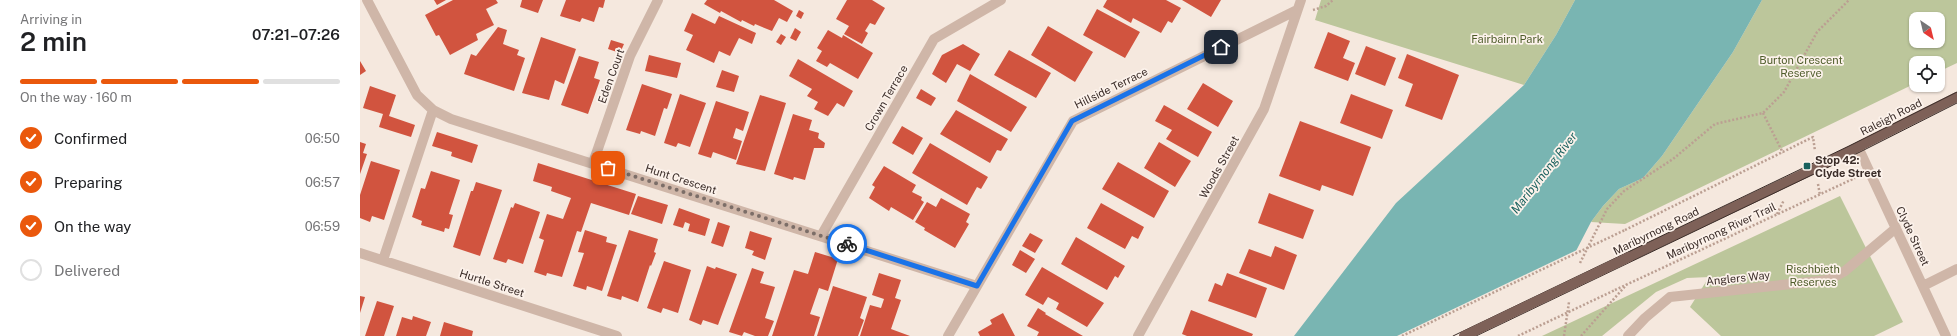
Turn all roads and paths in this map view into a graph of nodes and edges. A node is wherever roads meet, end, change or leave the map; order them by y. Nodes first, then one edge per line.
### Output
1 (367, 0) edge
2 (658, 0) edge
3 (1001, 0) edge
4 (1301, 0) edge
5 (1849, 0) edge
6 (1297, 10) junction
7 (1957, 97) edge
8 (433, 110) junction
9 (1762, 113) junction
10 (1858, 147) junction
11 (1783, 153) junction
12 (593, 163) junction
13 (1816, 168) junction
14 (1868, 172) junction
15 (1896, 228) junction
16 (820, 236) junction
17 (360, 253) edge
18 (383, 260) junction
19 (1577, 269) dead end
20 (1957, 269) edge
21 (1628, 283) junction
22 (977, 286) junction
23 (1923, 286) junction
24 (1570, 298) dead end
25 (617, 336) edge
26 (948, 336) edge
27 (1138, 336) edge
28 (1402, 336) edge
29 (1464, 336) edge
30 (1518, 336) edge
31 (1564, 336) edge
32 (1581, 336) edge
33 (1628, 336) edge
34 (1946, 336) edge

1 - 8 street, Hunt Crescent
2 - 12 street, Eden Court
3 - 16 street, Crown Terrace
4 - 6 street, Woods Street
5 - 9 path
6 - 22 street, Hillside Terrace
6 - 27 street, Woods Street
7 - 10 main road, Raleigh Road
8 - 12 street, Hunt Crescent
8 - 18 street
9 - 11 path
9 - 19 path
10 - 13 main road, Maribyrnong Road
10 - 14 street, Clyde Street
11 - 13 path
11 - 28 path, bridge
12 - 16 street, Hunt Crescent
13 - 29 main road, Maribyrnong Road, bridge
14 - 15 street, Clyde Street
14 - 21 path, Maribyrnong River Trail
15 - 23 street, Clyde Street
15 - 33 street, Anglers Way
16 - 22 street, Hunt Crescent
17 - 18 street, Hurtle Street
18 - 25 street, Hurtle Street
20 - 23 street
21 - 30 path, Maribyrnong River Trail, bridge
21 - 32 path, Maribyrnong River Trail
22 - 26 street, Hillside Terrace
23 - 34 street, Clyde Street
24 - 31 path

